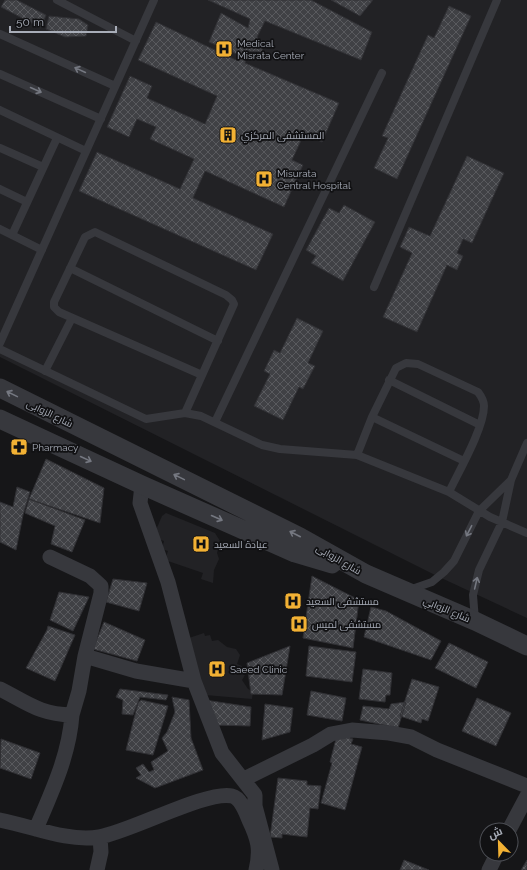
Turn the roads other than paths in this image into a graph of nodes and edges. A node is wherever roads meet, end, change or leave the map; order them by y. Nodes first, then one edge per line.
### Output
1 (57, 0) edge
2 (154, 0) edge
3 (497, 0) edge
4 (72, 3) edge
5 (0, 34) edge
6 (136, 41) junction
7 (382, 73) dead end
8 (0, 74) edge
9 (115, 86) junction
10 (0, 110) edge
11 (101, 119) junction
12 (57, 138) junction
13 (0, 148) edge
14 (86, 152) junction
15 (43, 167) junction
16 (0, 189) edge
17 (27, 202) junction
18 (0, 229) edge
19 (12, 234) junction
20 (42, 250) junction
21 (70, 268) junction
22 (374, 287) dead end
23 (72, 318) junction
24 (218, 340) junction
25 (0, 343) edge
26 (0, 349) edge
27 (45, 371) junction
28 (202, 375) junction
29 (389, 380) junction
30 (0, 388) edge
31 (185, 413) junction
32 (372, 417) junction
33 (0, 419) edge
34 (215, 422) junction
35 (480, 425) junction
36 (527, 443) edge
37 (357, 455) junction
38 (464, 461) junction
39 (511, 480) junction
40 (142, 485) junction
41 (449, 492) junction
42 (480, 511) junction
43 (502, 522) junction
44 (527, 533) edge
45 (50, 557) dead end
46 (366, 574) junction
47 (404, 591) junction
48 (475, 621) junction
49 (527, 646) edge
50 (84, 656) junction
51 (194, 681) junction
52 (0, 689) edge
53 (72, 714) junction
54 (244, 779) junction
55 (527, 786) edge
56 (527, 796) edge
57 (0, 820) edge
58 (513, 822) edge
59 (36, 829) junction
60 (100, 837) junction
61 (97, 870) edge
62 (256, 870) edge
63 (272, 870) edge

1 - 4 lane
2 - 6 lane
3 - 22 lane
4 - 6 lane
9 -> 5 lane
6 - 9 lane
7 - 34 lane
8 -> 11 lane
9 - 11 lane
10 - 12 lane
11 - 14 lane
12 - 14 lane
12 - 15 lane
13 - 15 lane
14 - 20 lane
15 - 17 lane
16 - 17 lane
17 - 19 lane
18 - 19 lane
19 - 20 lane
20 - 25 lane
21 - 23 lane
21 - 24 lane
21 - 24 lane
23 - 27 lane
23 - 28 lane
24 - 28 lane
26 - 27 lane
27 - 31 lane
28 - 31 lane
29 - 32 lane
29 - 35 lane
29 - 35 lane
46 -> 30 street, شارع الزوابى
31 - 34 lane
32 - 37 lane
32 - 38 lane
33 -> 40 street, شارع الزوابى
34 - 37 lane
35 - 38 lane
36 - 39 lane
37 - 41 lane
38 - 41 lane
39 - 42 lane
39 - 43 lane
40 -> 46 street, شارع الزوابى
40 - 51 street
41 - 42 lane
42 - 43 lane
42 -> 47 lane
43 - 44 lane
48 -> 43 lane
45 - 50 street
46 - 47 street, شارع الزوابي
47 - 48 street, شارع الزوابي
48 - 49 street, شارع الزوابي
50 - 51 street
50 - 53 street
51 - 54 street
52 - 53 street
53 - 59 street
54 - 55 street
54 - 63 street
56 - 58 street
57 - 59 street
59 - 60 street
60 - 61 street
60 - 62 street

